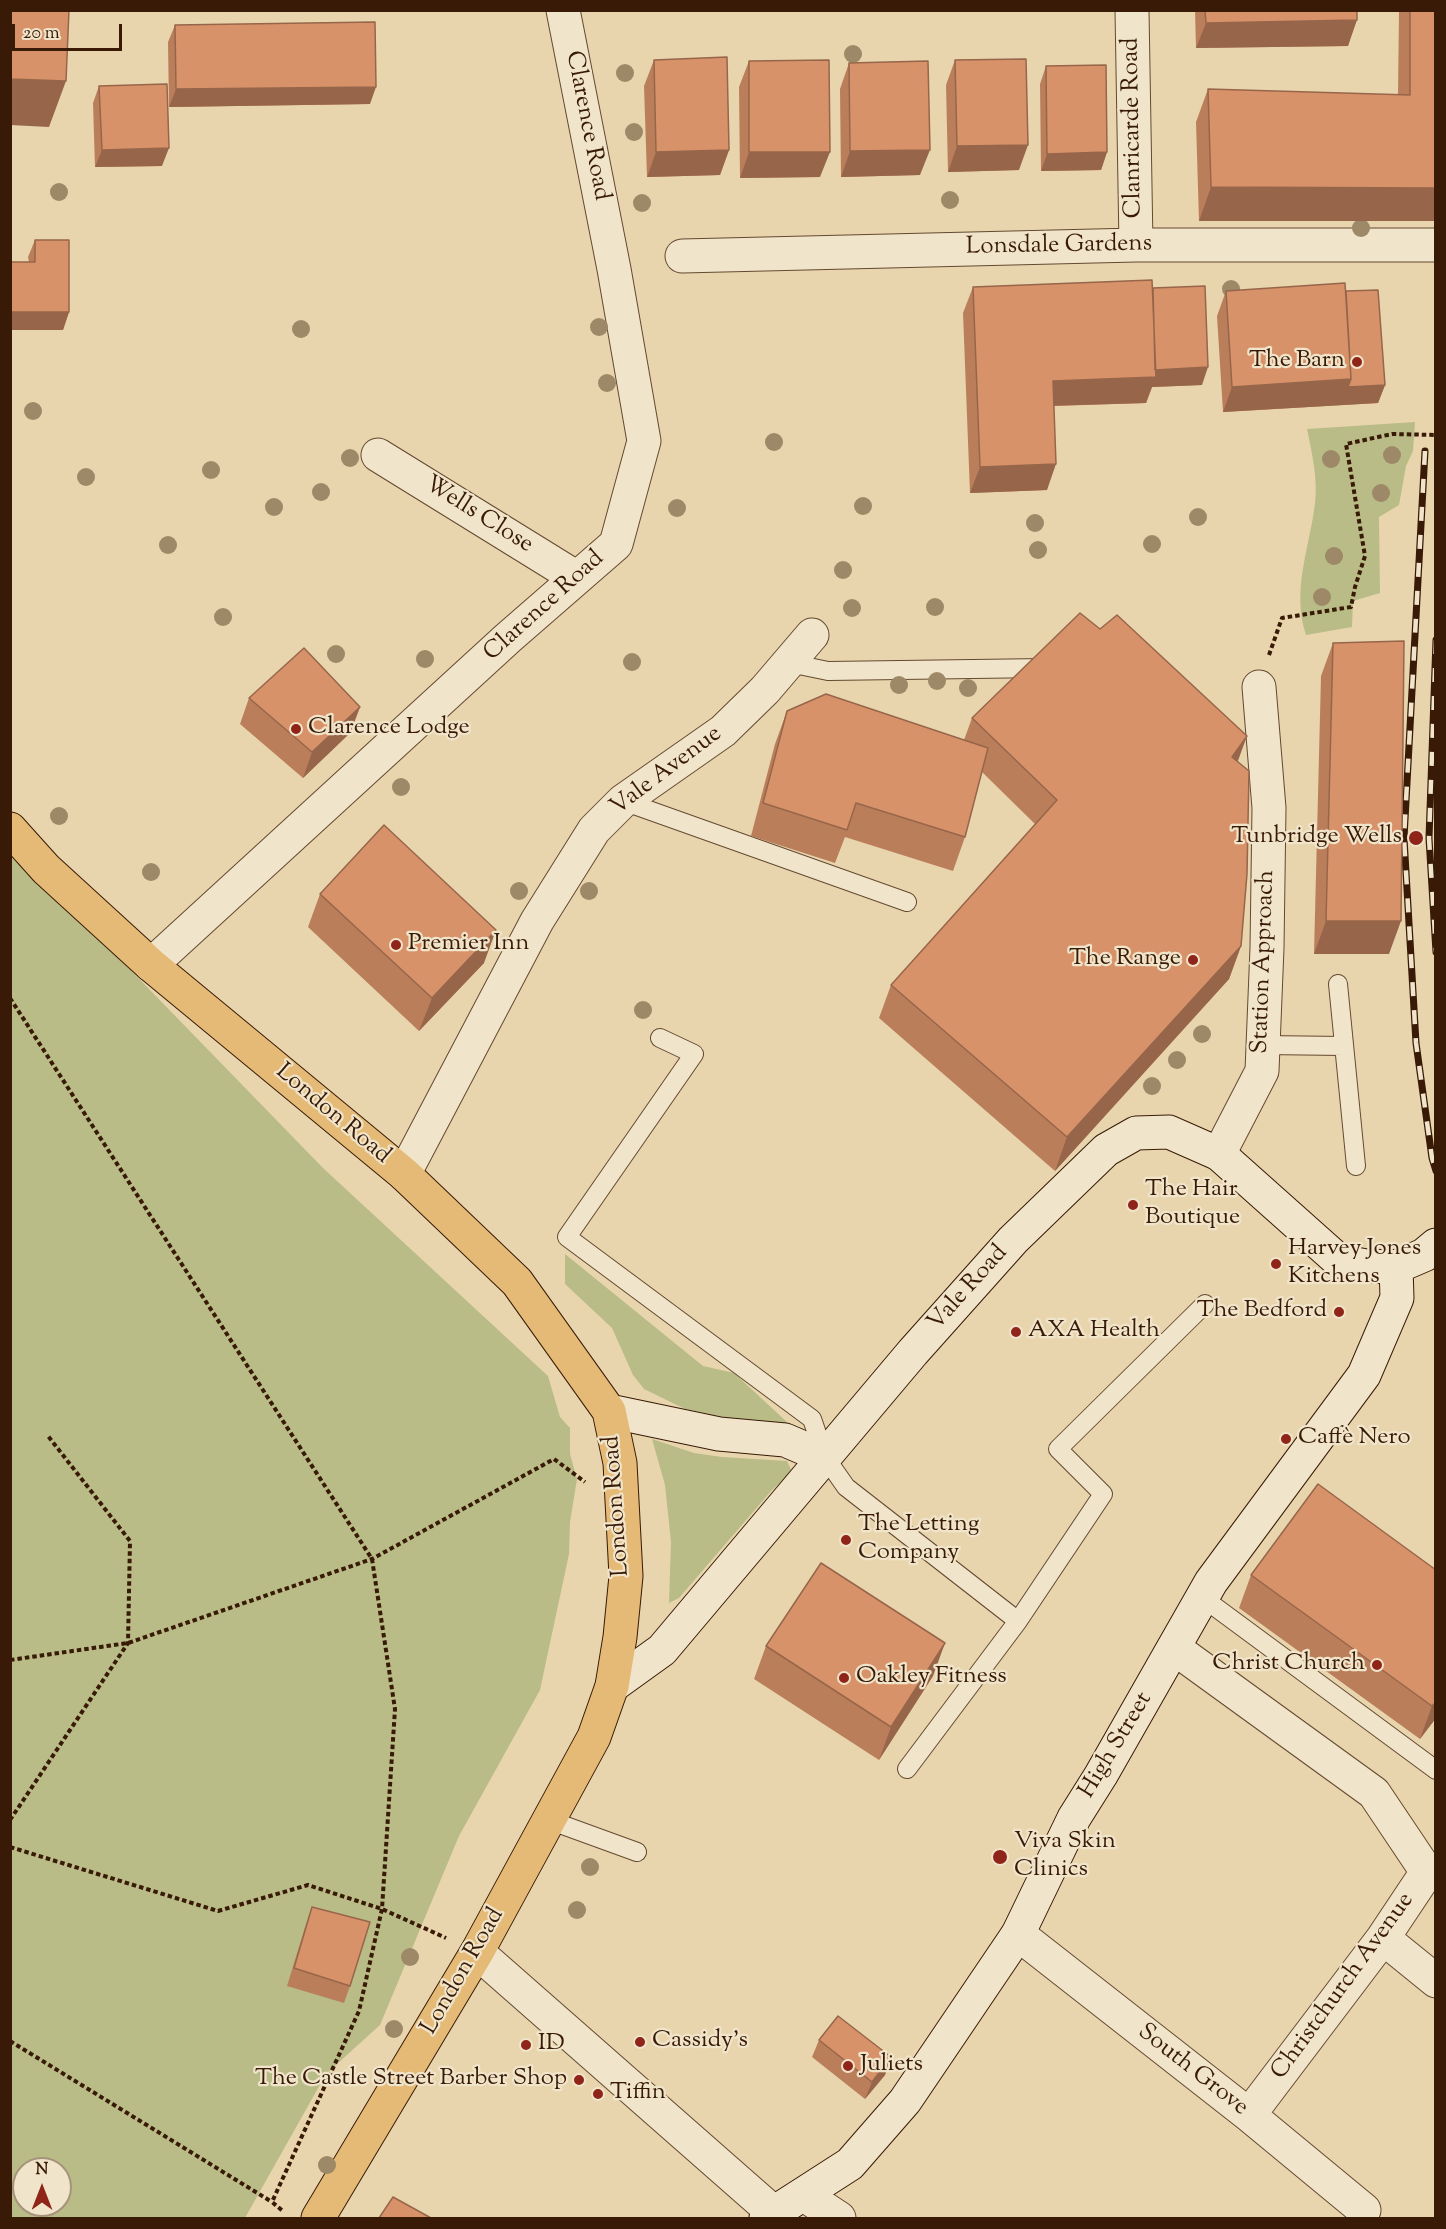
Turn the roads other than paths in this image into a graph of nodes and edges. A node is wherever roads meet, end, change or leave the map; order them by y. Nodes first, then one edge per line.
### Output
1 (563, 10) edge
2 (1131, 10) edge
3 (1436, 244) edge
4 (1136, 245) junction
5 (682, 256) dead end
6 (378, 454) dead end
7 (577, 578) junction
8 (812, 635) dead end
9 (789, 663) junction
10 (1045, 668) edge
11 (1259, 687) road end
12 (623, 801) junction
13 (10, 830) edge
14 (907, 902) dead end
15 (151, 965) junction
16 (1338, 984) dead end
17 (660, 1038) dead end
18 (1263, 1045) junction
19 (1344, 1046) junction
20 (1219, 1154) junction
21 (1356, 1166) dead end
22 (404, 1174) junction
23 (1436, 1245) edge
24 (1396, 1267) junction
25 (1205, 1304) dead end
26 (609, 1411) junction
27 (825, 1457) junction
28 (1203, 1598) junction
29 (1018, 1621) junction
30 (1174, 1648) junction
31 (612, 1686) junction
32 (907, 1769) dead end
33 (1436, 1770) edge
34 (549, 1820) junction
35 (638, 1852) dead end
36 (1018, 1934) junction
37 (1383, 1938) junction
38 (477, 1952) junction
39 (1436, 1981) edge
40 (1249, 2115) junction
41 (804, 2194) junction
42 (1364, 2210) dead end
43 (770, 2216) edge
44 (318, 2218) edge
45 (839, 2218) edge

1 - 7 street, Clarence Road
2 - 4 street, Clanricarde Road
3 - 4 street, Lonsdale Gardens
4 - 5 street, Lonsdale Gardens
6 - 7 street, Wells Close
7 - 15 street, Clarence Road
8 - 9 street, Vale Avenue
9 - 10 lane
9 - 12 street, Vale Avenue
11 - 18 street, Station Approach
12 - 14 lane
12 - 22 street, Vale Avenue
13 - 15 highway, London Road
15 - 22 highway, London Road
16 - 19 lane
17 - 27 lane
18 - 19 lane
18 - 20 street, Station Approach
19 - 21 lane
20 - 24 street, Vale Road
20 - 27 street, Vale Road
22 - 26 highway, London Road
23 - 24 street
24 - 28 street, High Street
25 - 29 lane
26 - 27 street
26 - 31 highway, London Road
27 - 29 lane
27 - 31 street, Vale Road
28 - 30 street, High Street
28 - 33 lane
29 - 32 lane
30 - 36 street, High Street
30 - 37 street, Christchurch Avenue
31 - 34 highway, London Road
34 - 35 lane
34 - 38 highway, London Road
36 - 40 street, South Grove
36 - 41 street, High Street
37 - 39 street
37 - 40 street, Christchurch Avenue
38 - 43 street
38 - 44 highway, London Road
40 - 42 street, South Grove
41 - 43 street, High Street
41 - 45 street

